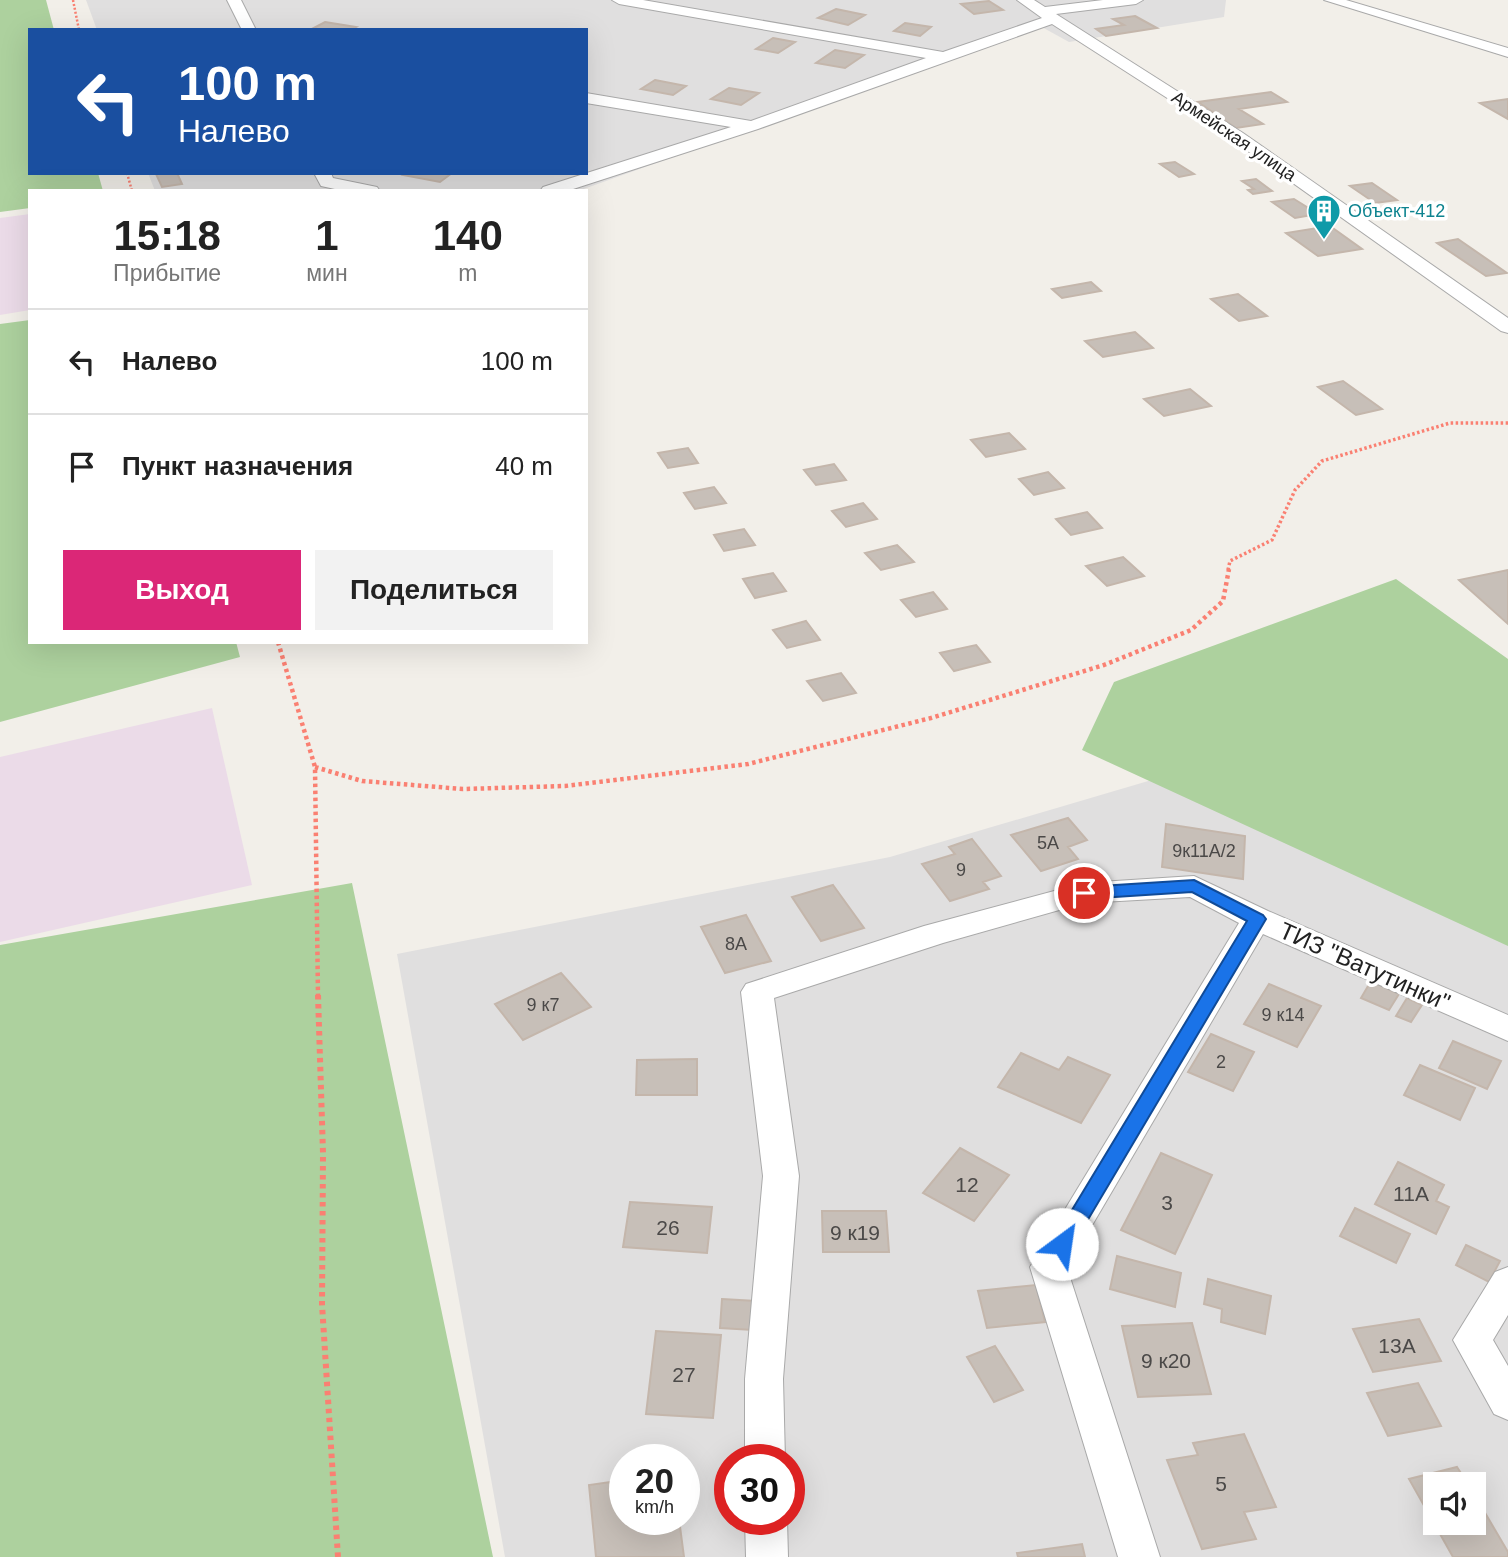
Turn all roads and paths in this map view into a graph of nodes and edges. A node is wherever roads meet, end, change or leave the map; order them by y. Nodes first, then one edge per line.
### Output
1 (74, 0) edge
2 (234, 0) edge
3 (619, 0) edge
4 (1024, 0) edge
5 (1136, 0) edge
6 (1331, 0) edge
7 (1047, 15) junction
8 (79, 28) edge
9 (248, 28) edge
10 (1508, 53) edge
11 (944, 57) junction
12 (588, 99) edge
13 (752, 126) junction
14 (323, 175) edge
15 (361, 189) edge
16 (555, 189) edge
17 (1508, 327) edge
18 (1508, 424) edge
19 (279, 644) edge
20 (316, 766) junction
21 (1257, 919) junction
22 (1508, 1029) edge
23 (1508, 1283) edge
24 (1508, 1402) edge
25 (765, 1444) edge
26 (766, 1535) edge
27 (338, 1557) edge
28 (767, 1557) edge
29 (1139, 1557) edge

1 - 8 path
2 - 9 street
3 - 11 street
4 - 7 street, Армейская улица
5 - 7 street
6 - 10 street
7 - 11 street
7 - 17 street, Армейская улица
11 - 13 street
12 - 13 street
13 - 16 street
14 - 15 street
18 - 20 path
19 - 20 path
20 - 27 path
21 - 22 street, ТИЗ "Ватутинки"
21 - 25 street
21 - 29 street, ТИЗ "Ватутинки"
23 - 24 street
26 - 28 street

